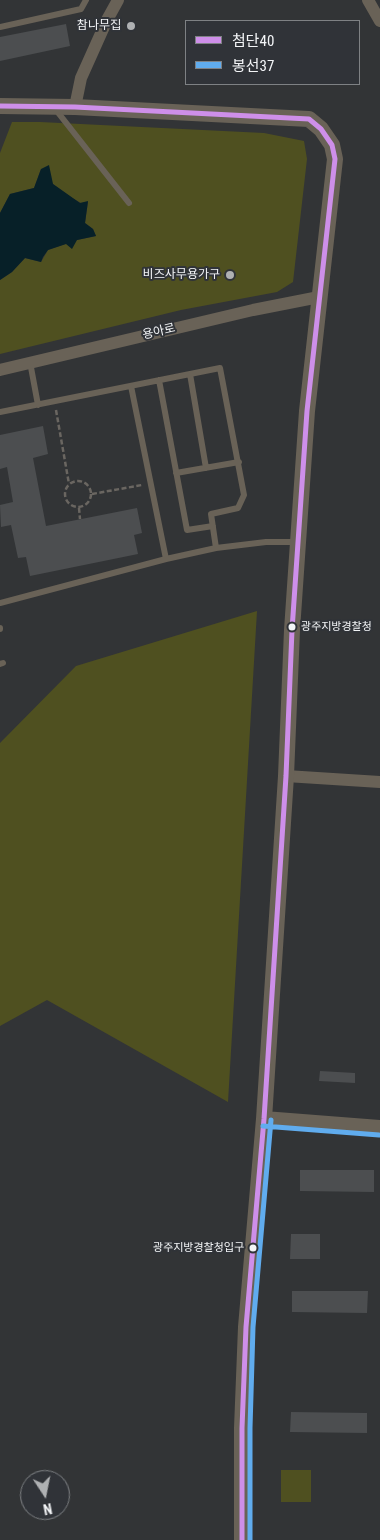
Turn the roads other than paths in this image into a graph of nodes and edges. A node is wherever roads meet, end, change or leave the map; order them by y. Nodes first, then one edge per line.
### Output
1 (86, 0) edge
2 (118, 0) edge
3 (368, 0) edge
4 (380, 21) edge
5 (0, 26) edge
6 (0, 106) edge
7 (53, 107) junction
8 (75, 107) junction
9 (129, 203) dead end
10 (319, 297) junction
11 (30, 362) junction
12 (0, 370) edge
13 (190, 374) junction
14 (159, 380) junction
15 (131, 386) junction
16 (38, 405) junction
17 (0, 412) edge
18 (239, 462) junction
19 (206, 468) junction
20 (176, 473) junction
21 (213, 526) junction
22 (298, 542) junction
23 (216, 548) junction
24 (166, 559) junction
25 (0, 603) edge
26 (286, 776) junction
27 (380, 782) edge
28 (264, 1119) junction
29 (380, 1128) edge
30 (242, 1540) edge

1 - 5 lane
2 - 8 street
3 - 4 street
6 - 7 street
7 - 8 street
7 - 9 lane
8 - 10 street
10 - 11 street, 용아로
10 - 22 street
11 - 12 street, 용아로
11 - 16 lane
13 - 14 lane
13 - 18 lane
13 - 19 lane
14 - 15 lane
14 - 20 lane
15 - 16 lane
15 - 24 lane
16 - 17 lane
18 - 19 lane
18 - 21 lane
19 - 20 lane
20 - 21 lane
21 - 23 lane
22 - 23 lane
22 - 26 street
23 - 24 lane
24 - 25 lane
26 - 27 street
26 - 28 street
28 - 29 street
28 - 30 street

